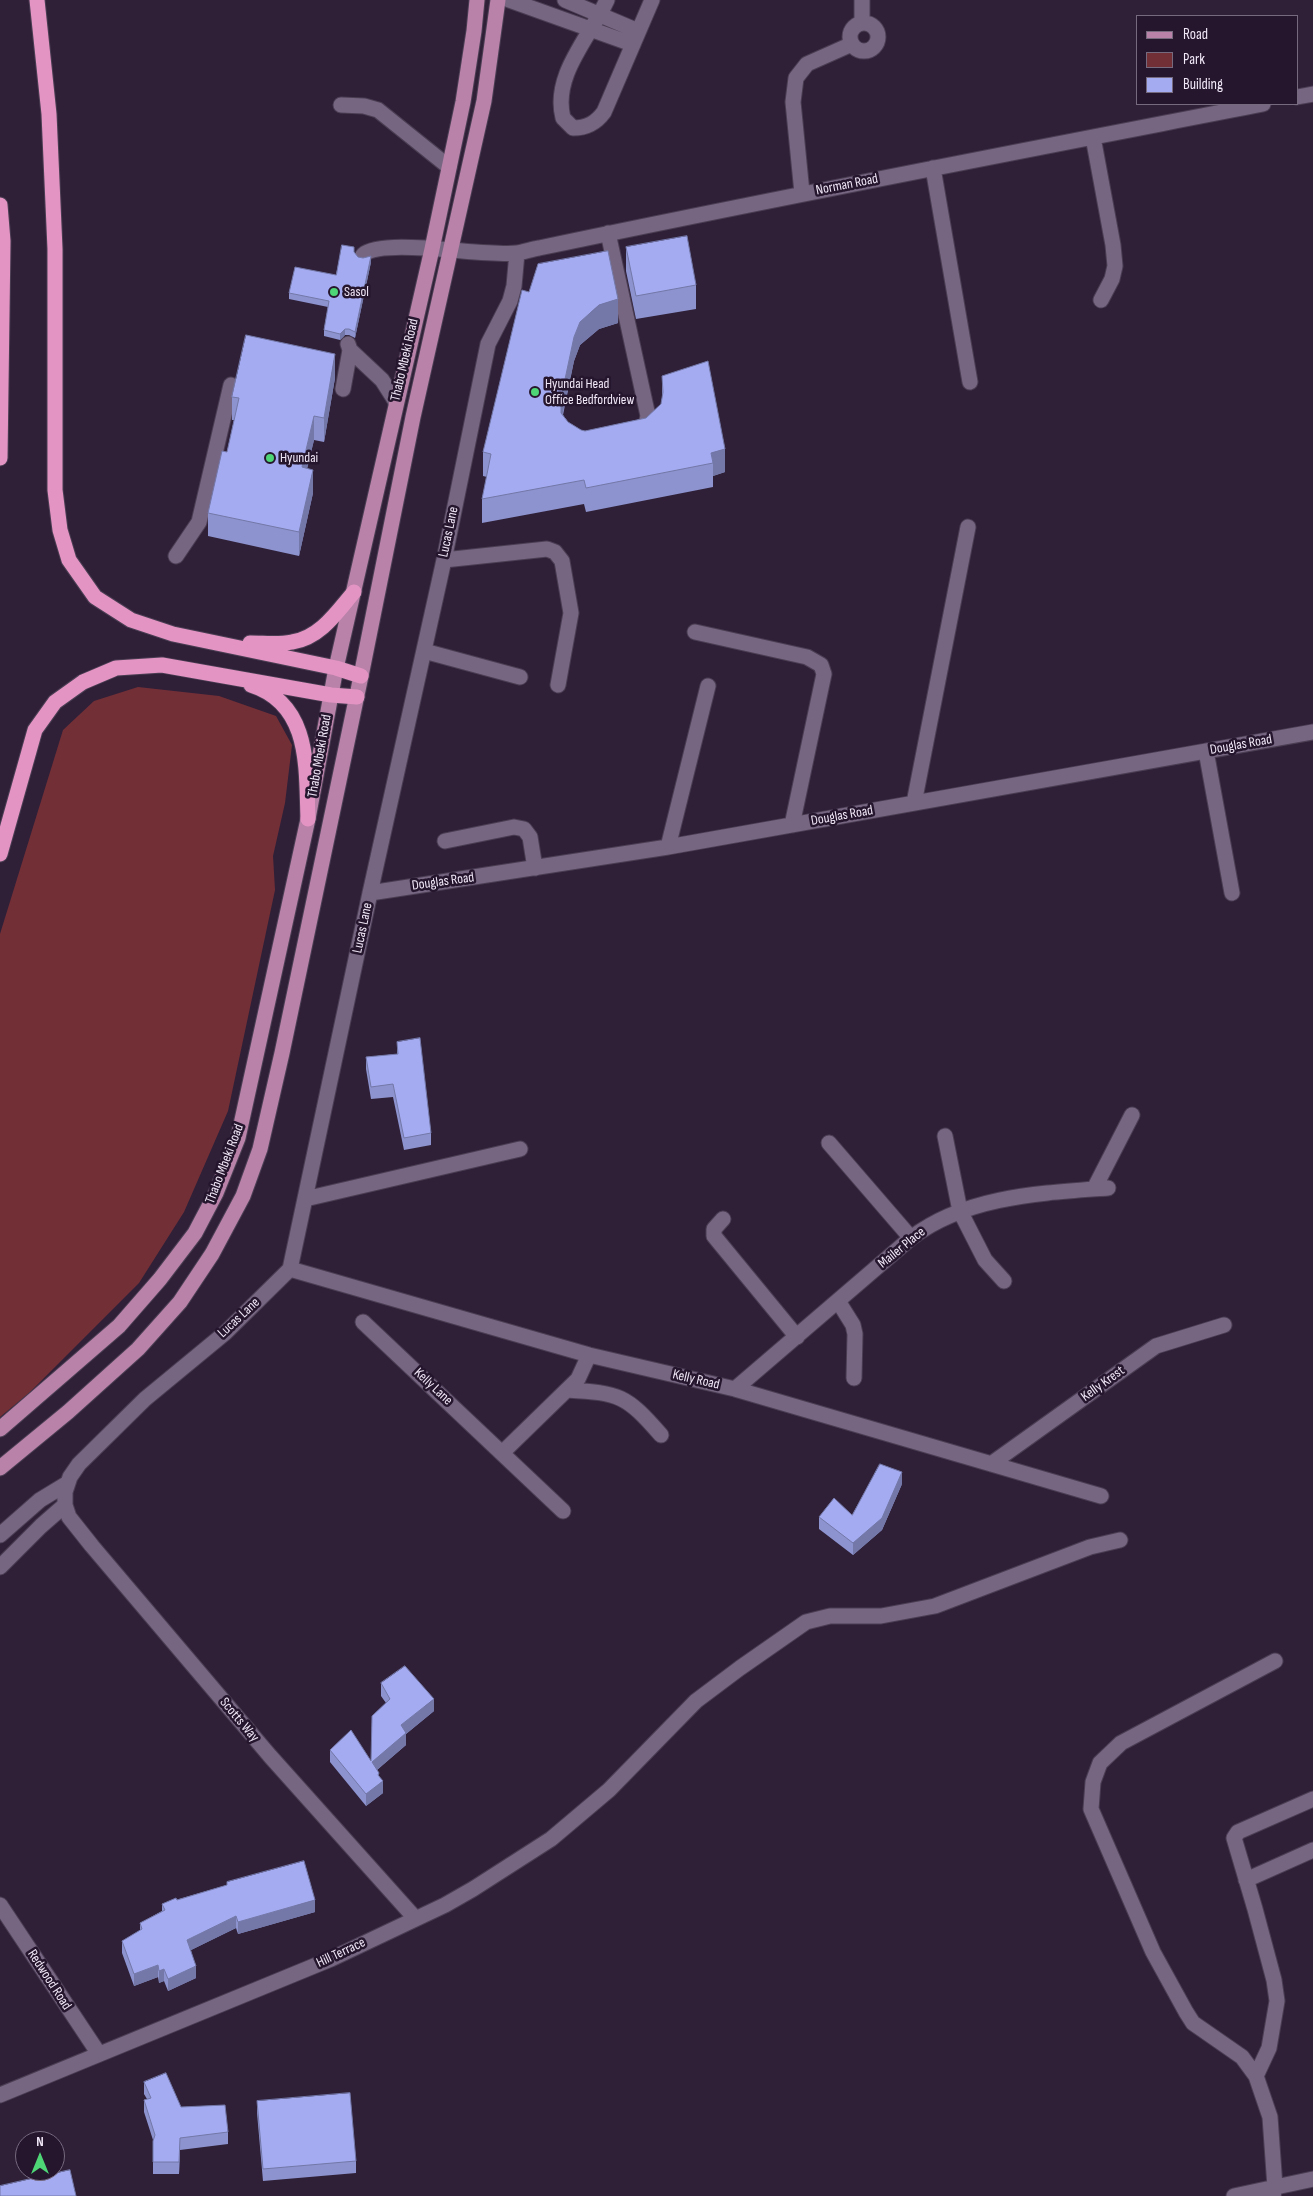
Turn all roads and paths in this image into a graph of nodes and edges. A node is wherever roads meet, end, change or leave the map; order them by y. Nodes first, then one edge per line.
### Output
1 (37, 0) edge
2 (477, 0) edge
3 (498, 0) edge
4 (509, 0) edge
5 (565, 0) edge
6 (607, 0) edge
7 (652, 0) edge
8 (862, 0) edge
9 (599, 16) junction
10 (862, 23) junction
11 (591, 30) junction
12 (635, 38) junction
13 (852, 44) junction
14 (1313, 94) edge
15 (1298, 97) edge
16 (341, 105) dead end
17 (1258, 105) edge
18 (1092, 137) junction
19 (449, 168) junction
20 (933, 168) junction
21 (802, 193) junction
22 (0, 205) edge
23 (608, 233) junction
24 (432, 249) junction
25 (451, 251) junction
26 (517, 253) junction
27 (363, 255) dead end
28 (1101, 300) dead end
29 (970, 382) dead end
30 (231, 384) dead end
31 (343, 389) dead end
32 (396, 402) junction
33 (623, 438) edge
34 (0, 458) edge
35 (968, 527) dead end
36 (176, 556) dead end
37 (444, 560) junction
38 (354, 592) junction
39 (694, 632) dead end
40 (223, 644) junction
41 (424, 651) junction
42 (336, 668) junction
43 (210, 673) junction
44 (361, 676) junction
45 (520, 677) dead end
46 (558, 685) dead end
47 (708, 686) dead end
48 (331, 694) junction
49 (357, 697) junction
50 (1313, 732) edge
51 (1206, 751) junction
52 (914, 803) junction
53 (308, 819) junction
54 (792, 825) junction
55 (445, 841) dead end
56 (668, 847) junction
57 (0, 854) edge
58 (536, 868) junction
59 (370, 893) junction
60 (1232, 893) dead end
61 (1132, 1115) dead end
62 (945, 1136) dead end
63 (829, 1143) dead end
64 (520, 1149) dead end
65 (305, 1199) junction
66 (960, 1211) junction
67 (723, 1219) dead end
68 (911, 1238) junction
69 (290, 1269) junction
70 (1004, 1281) dead end
71 (838, 1301) junction
72 (363, 1322) dead end
73 (1224, 1325) dead end
74 (797, 1337) junction
75 (589, 1355) junction
76 (854, 1378) dead end
77 (735, 1389) junction
78 (567, 1390) junction
79 (0, 1429) edge
80 (661, 1436) dead end
81 (502, 1453) junction
82 (991, 1464) junction
83 (0, 1468) edge
84 (68, 1483) junction
85 (1101, 1496) dead end
86 (67, 1511) junction
87 (563, 1511) dead end
88 (0, 1535) edge
89 (1120, 1540) dead end
90 (0, 1567) edge
91 (1275, 1661) dead end
92 (1313, 1799) edge
93 (1313, 1850) edge
94 (1246, 1880) junction
95 (0, 1905) edge
96 (415, 1918) junction
97 (99, 2054) junction
98 (1256, 2076) junction
99 (0, 2095) edge
100 (1313, 2179) edge
101 (1274, 2192) edge
102 (1234, 2196) edge

1 - 40 highway
2 - 19 main road, Thabo Mbeki Road
3 - 25 main road, Thabo Mbeki Road
4 - 11 street
5 - 9 street
6 - 9 street
7 - 12 street
8 - 10 street
9 - 11 street
9 - 12 street
10 - 13 street
10 - 13 street
11 - 12 street
11 - 12 street
13 - 21 street
14 - 15 street
16 - 19 street
17 - 18 street, Norman Road
18 - 20 street, Norman Road
18 - 28 street
19 - 24 main road, Thabo Mbeki Road
20 - 21 street, Norman Road
20 - 29 street
21 - 23 street, Norman Road
22 - 34 highway
23 - 26 street, Norman Road
23 - 33 street
24 - 25 street, Norman Road
24 - 27 street, Norman Road
24 - 32 main road, Thabo Mbeki Road
25 - 26 street, Norman Road
25 - 44 main road, Thabo Mbeki Road
26 - 37 street, Lucas Lane
30 - 36 street
31 - 32 street
32 - 38 main road, Thabo Mbeki Road
35 - 52 street
37 - 41 street, Lucas Lane
37 - 46 street
38 - 40 highway
38 - 42 main road, Thabo Mbeki Road
39 - 54 street
40 - 42 highway
41 - 45 street
41 - 59 street, Lucas Lane
42 - 44 highway
42 - 48 main road, Thabo Mbeki Road
43 - 48 highway
43 - 53 highway
43 - 57 highway
44 - 49 main road, Thabo Mbeki Road
47 - 56 street
48 - 49 highway
48 - 53 main road, Thabo Mbeki Road
49 - 83 main road, Thabo Mbeki Road
50 - 51 street, Douglas Road
51 - 52 street, Douglas Road
51 - 60 street
52 - 54 street, Douglas Road
53 - 79 main road, Thabo Mbeki Road
54 - 56 street, Douglas Road
55 - 58 street
56 - 58 street, Douglas Road
58 - 59 street, Douglas Road
59 - 65 street, Lucas Lane
61 - 66 street, Mailer Place
62 - 66 street
63 - 68 street
64 - 65 street
65 - 69 street, Lucas Lane
66 - 68 street, Mailer Place
66 - 70 street
67 - 74 street
68 - 71 street, Mailer Place
69 - 75 street, Kelly Road
69 - 84 street, Lucas Lane
71 - 74 street, Mailer Place
71 - 76 street
72 - 81 street, Kelly Lane
73 - 82 street, Kelly Krest
74 - 77 street, Mailer Place
75 - 77 street, Kelly Road
75 - 78 street
77 - 82 street, Kelly Road
78 - 80 street
78 - 81 street
81 - 87 street, Kelly Lane
82 - 85 street, Kelly Road
84 - 86 street, Lucas Lane
84 - 88 street
86 - 90 street
86 - 96 street, Scotts Way
89 - 96 street, Hill Terrace
91 - 98 street
92 - 94 street
93 - 94 street
94 - 98 street
95 - 97 street, Redwood Road
96 - 97 street, Hill Terrace
97 - 99 street, Hill Terrace
98 - 101 street
100 - 101 street
101 - 102 street

